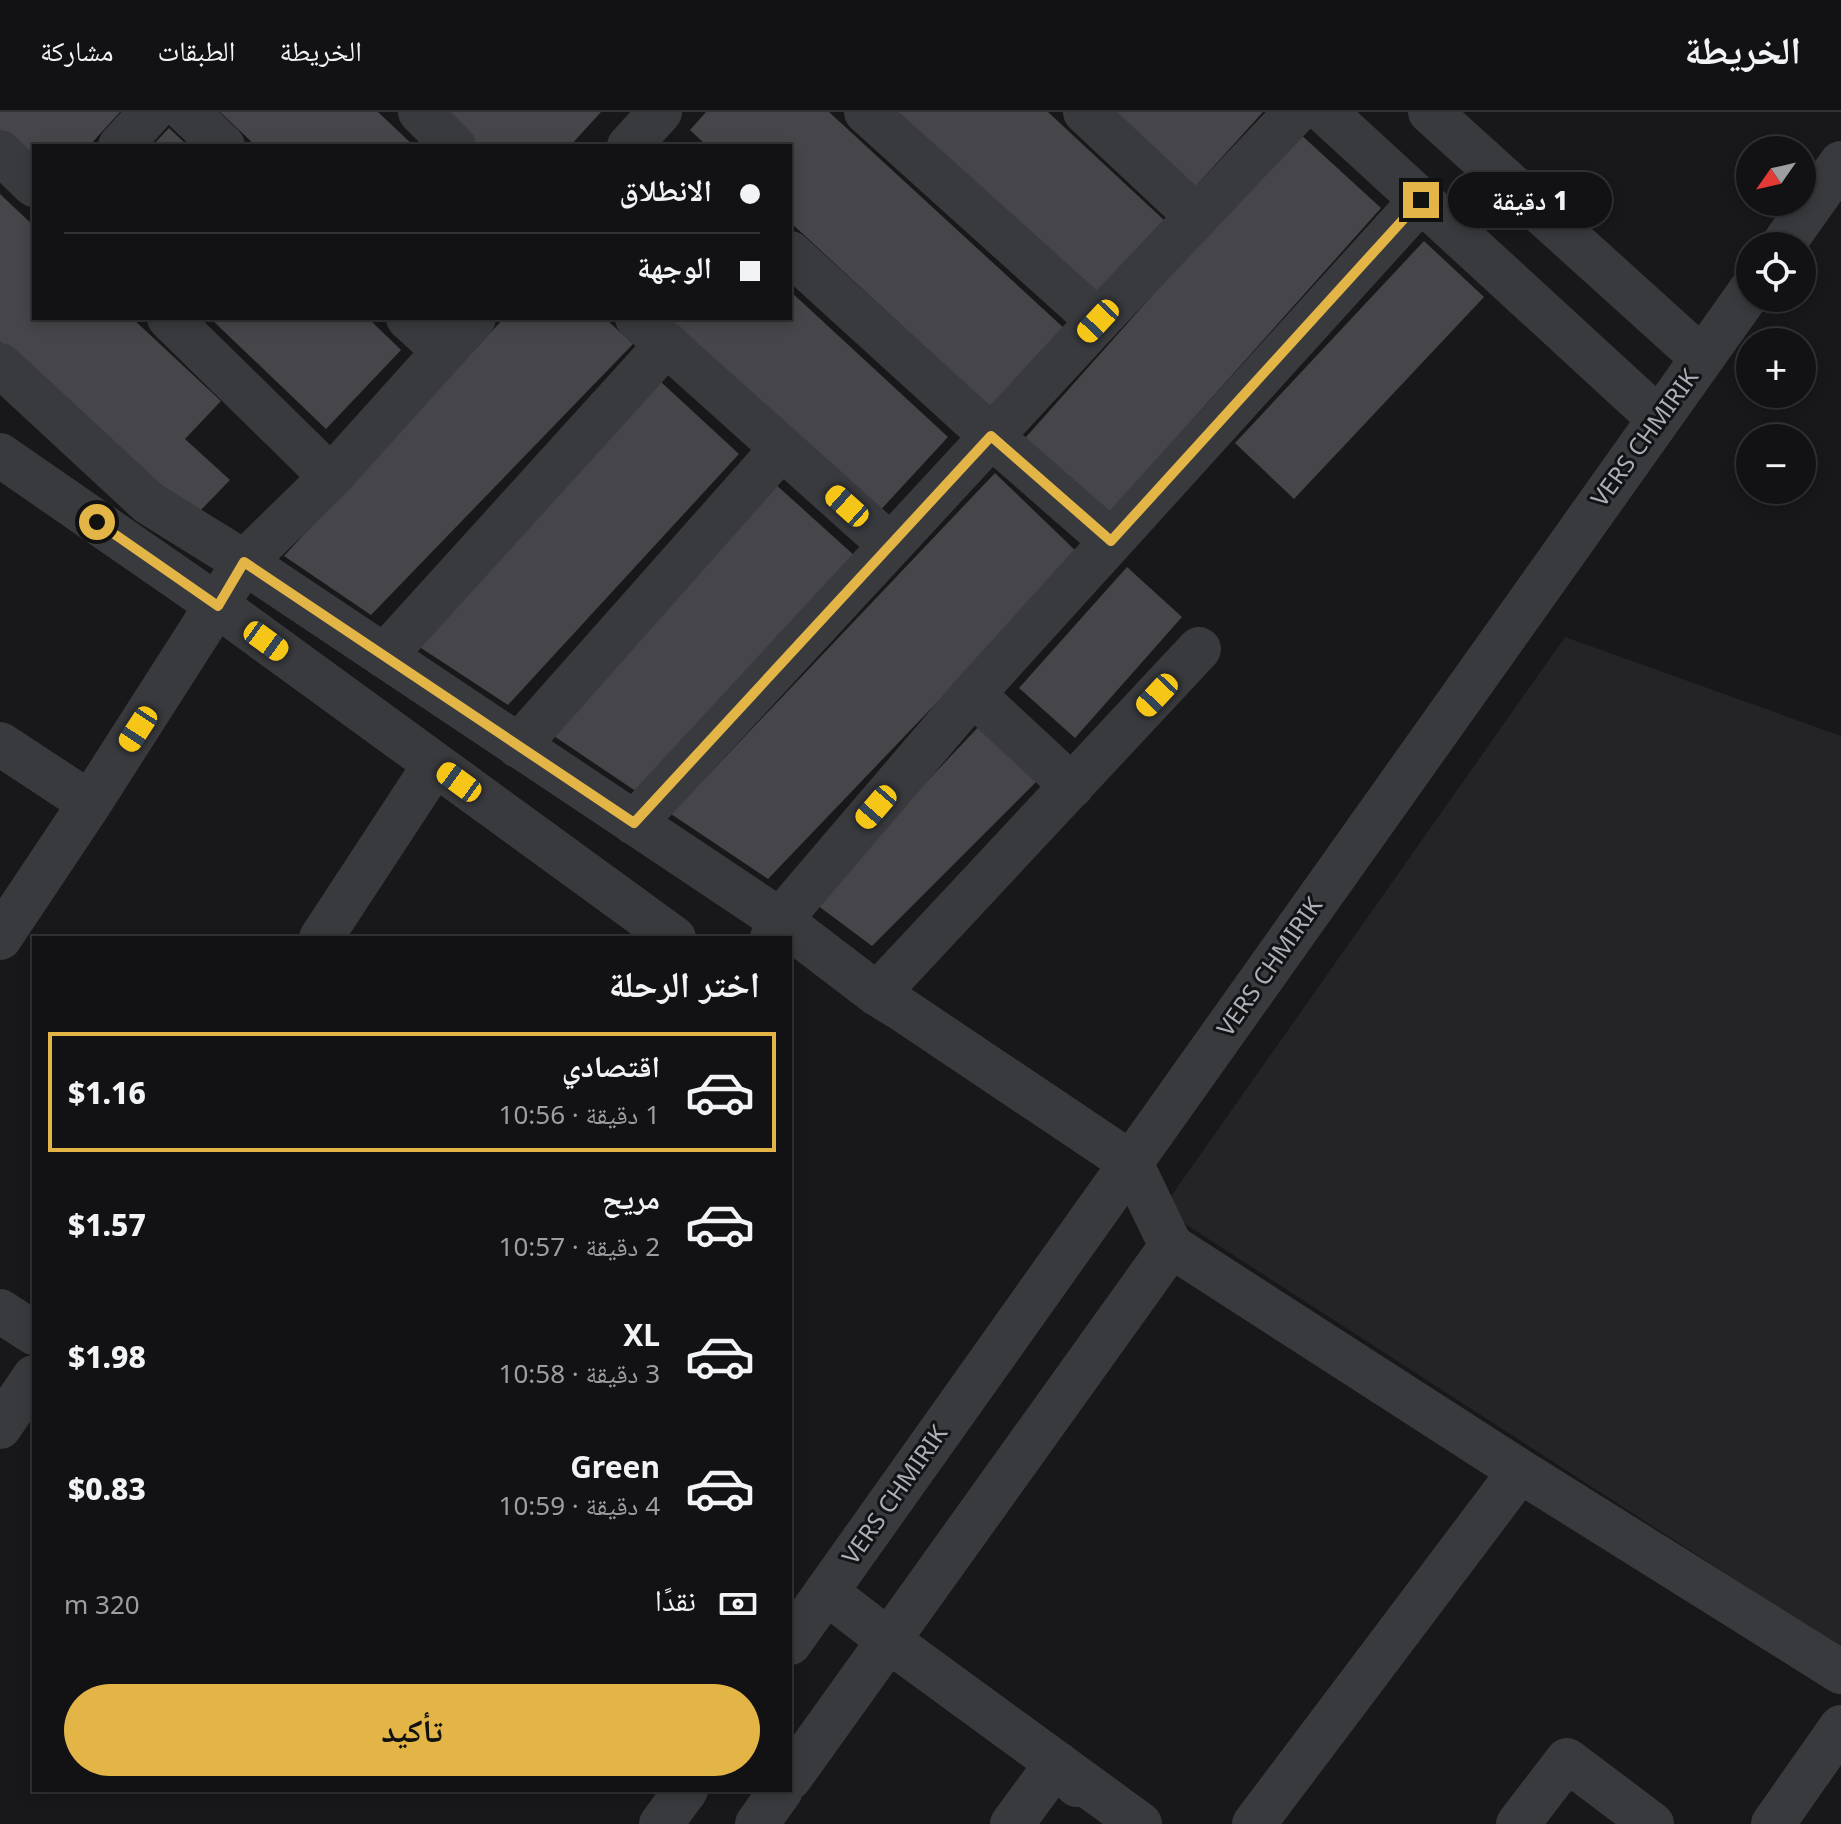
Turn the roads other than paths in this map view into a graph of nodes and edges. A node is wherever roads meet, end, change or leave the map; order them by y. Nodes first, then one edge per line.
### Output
1 (151, 112) edge
2 (187, 112) edge
3 (866, 112) edge
4 (1085, 112) edge
5 (1296, 112) edge
6 (1325, 112) edge
7 (1430, 112) edge
8 (422, 113) edge
9 (122, 144) edge
10 (221, 144) edge
11 (452, 144) edge
12 (0, 152) edge
13 (1841, 163) edge
14 (32, 183) edge
15 (1421, 200) junction
16 (1197, 217) junction
17 (1792, 232) edge
18 (792, 255) edge
19 (1736, 311) edge
20 (171, 320) edge
21 (410, 320) edge
22 (472, 320) edge
23 (1098, 321) junction
24 (652, 331) edge
25 (444, 351) junction
26 (1702, 358) junction
27 (0, 365) edge
28 (1659, 419) junction
29 (991, 436) junction
30 (782, 448) junction
31 (0, 455) edge
32 (331, 477) junction
33 (1111, 541) junction
34 (890, 545) junction
35 (244, 562) junction
36 (218, 606) junction
37 (1199, 649) dead end
38 (384, 656) junction
39 (973, 694) junction
40 (0, 744) edge
41 (518, 746) junction
42 (435, 764) junction
43 (1072, 786) junction
44 (90, 803) junction
45 (634, 823) junction
46 (776, 929) edge
47 (322, 936) edge
48 (671, 936) edge
49 (0, 938) edge
50 (792, 939) edge
51 (877, 994) junction
52 (1131, 1163) junction
53 (1171, 1246) junction
54 (0, 1311) edge
55 (32, 1332) edge
56 (32, 1380) edge
57 (0, 1427) edge
58 (1520, 1471) junction
59 (826, 1592) junction
60 (792, 1640) edge
61 (888, 1640) junction
62 (1841, 1672) edge
63 (1841, 1727) edge
64 (1057, 1763) junction
65 (792, 1775) edge
66 (685, 1792) edge
67 (780, 1792) edge
68 (661, 1824) edge
69 (757, 1824) edge
70 (1012, 1824) edge
71 (1114, 1824) edge
72 (1140, 1824) edge
73 (1254, 1824) edge
74 (1518, 1824) edge
75 (1652, 1824) edge
76 (1773, 1824) edge

1 - 9 street
2 - 10 street
3 - 23 street
4 - 16 street
5 - 16 street
6 - 15 street
7 - 26 street
8 - 11 street
12 - 14 street
13 - 17 street
15 - 28 street
15 - 33 street
16 - 23 street
18 - 29 street
19 - 26 street, VERS CHMIRIK
20 - 32 street
21 - 25 street
22 - 25 street
23 - 29 street
24 - 30 street
24 - 38 street
25 - 32 street
26 - 28 street, VERS CHMIRIK
27 - 35 street
28 - 52 street, VERS CHMIRIK
29 - 33 street
29 - 34 street
30 - 34 street
30 - 41 street
31 - 36 street
32 - 35 street
33 - 39 street
34 - 45 street
35 - 36 street
35 - 38 street
36 - 42 street
36 - 44 street
37 - 43 street
38 - 41 street
39 - 43 street
39 - 46 street
40 - 44 street
41 - 45 street
42 - 47 street
42 - 48 street
43 - 51 street
44 - 49 street
45 - 46 street
50 - 51 street
51 - 52 street
52 - 53 street
52 - 59 street, VERS CHMIRIK
53 - 58 street
53 - 61 street
54 - 55 street
56 - 57 street
58 - 62 street
58 - 73 street
59 - 60 street, VERS CHMIRIK
59 - 61 street
61 - 64 street
61 - 65 street
63 - 76 street
64 - 70 street
64 - 71 street
64 - 72 street
66 - 68 street
67 - 69 street
74 - 75 street

